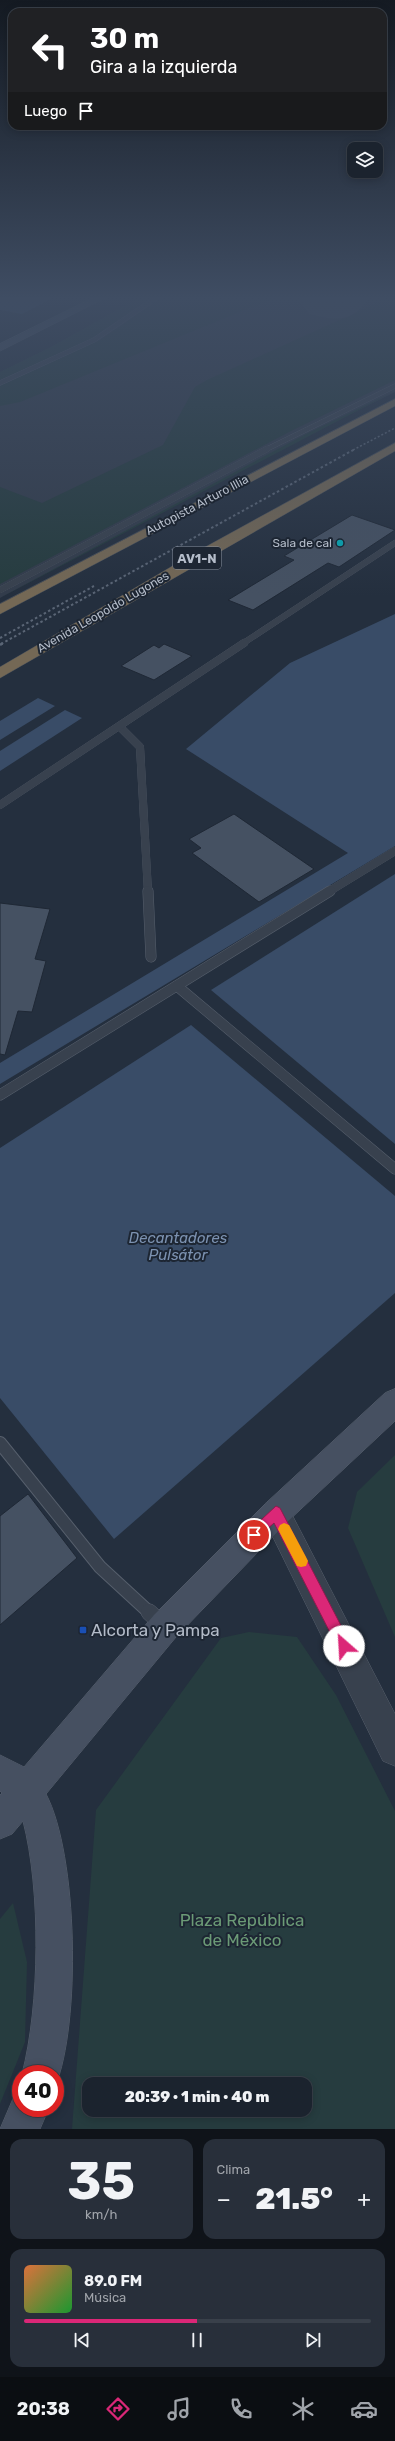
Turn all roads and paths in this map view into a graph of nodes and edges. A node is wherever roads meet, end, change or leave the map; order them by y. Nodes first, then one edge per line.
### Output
1 (372, 397) edge
2 (395, 402) edge
3 (395, 446) edge
4 (395, 543) edge
5 (0, 590) edge
6 (0, 610) edge
7 (0, 673) edge
8 (120, 727) junction
9 (0, 805) edge
10 (395, 851) edge
11 (151, 957) dead end
12 (177, 986) junction
13 (0, 1095) edge
14 (395, 1169) edge
15 (395, 1402) edge
16 (0, 1443) edge
17 (276, 1513) junction
18 (165, 1626) junction
19 (395, 1749) edge
20 (13, 1782) edge
21 (0, 1822) edge
22 (44, 2065) edge
23 (25, 2117) edge
24 (41, 2117) edge
25 (19, 2129) edge
26 (40, 2129) edge

1 - 5 lane
2 - 6 highway, Autopista Arturo Illia
3 - 7 highway, Avenida Leopoldo Lugones / AV1-N
4 - 8 lane
8 - 9 lane
8 - 11 lane
10 - 12 lane
12 - 13 lane
12 - 14 lane
15 - 17 main road
16 - 18 lane
17 - 18 main road
17 - 19 street
18 - 20 main road
20 - 21 main road
20 - 22 main road
23 - 25 main road
24 - 26 street

